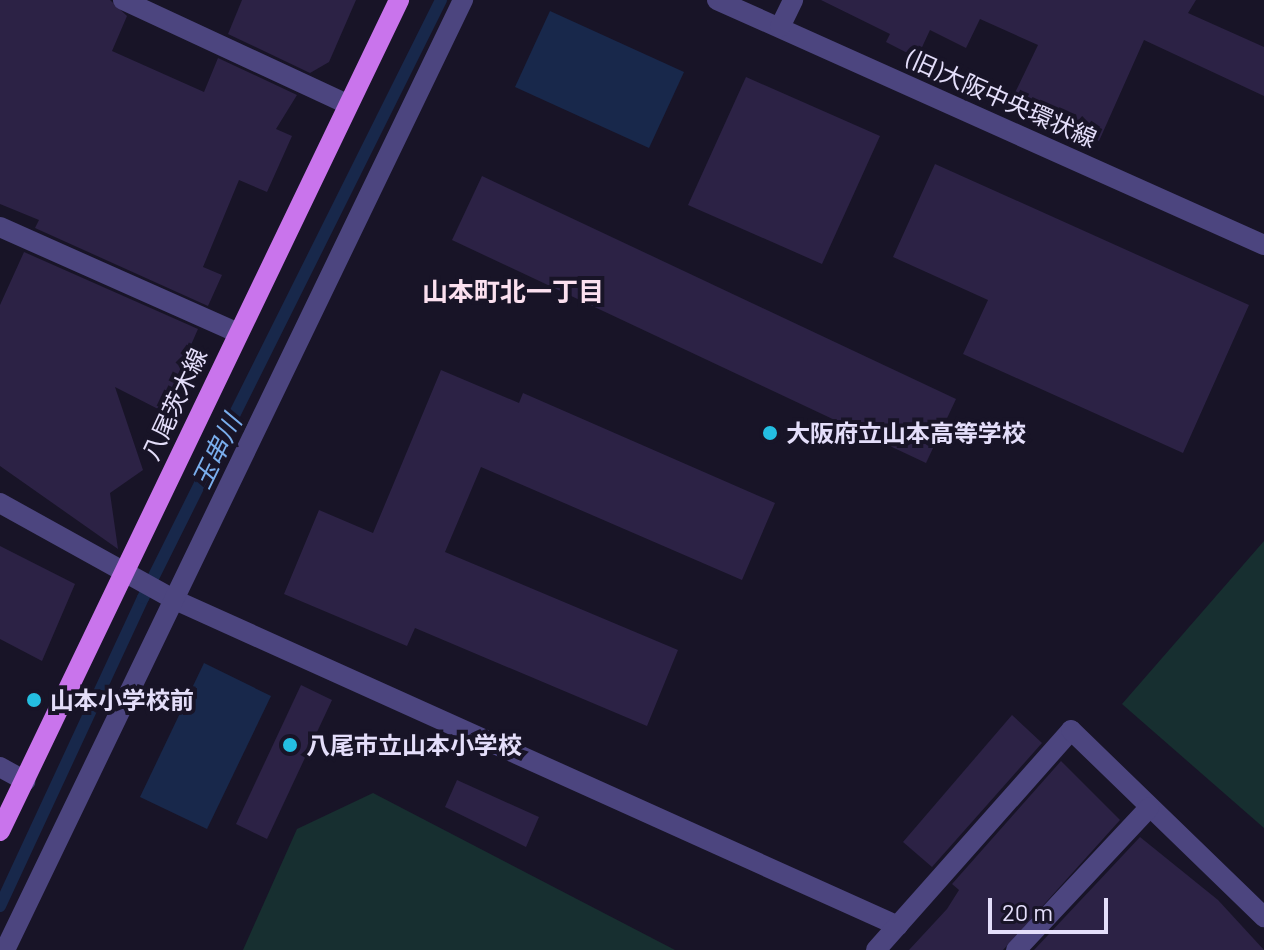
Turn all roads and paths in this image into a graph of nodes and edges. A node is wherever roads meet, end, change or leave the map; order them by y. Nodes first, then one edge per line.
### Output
1 (123, 0) edge
2 (399, 0) edge
3 (463, 0) edge
4 (717, 0) edge
5 (793, 0) edge
6 (780, 27) junction
7 (347, 104) junction
8 (0, 227) edge
9 (1264, 245) edge
10 (236, 332) junction
11 (0, 503) edge
12 (125, 573) junction
13 (175, 600) junction
14 (0, 767) edge
15 (25, 781) junction
16 (1149, 808) junction
17 (0, 831) edge
18 (1264, 917) edge
19 (898, 926) junction
20 (5, 950) edge
21 (876, 950) edge
22 (1016, 950) edge

1 - 7 street
2 - 7 main road, 八尾茨木線
3 - 13 street
4 - 6 street, (旧)大阪中央環状線
5 - 6 street
6 - 9 street, (旧)大阪中央環状線
7 - 10 main road, 八尾茨木線
8 - 10 street
10 - 12 main road, 八尾茨木線
11 - 12 street
12 - 13 street
12 - 15 main road, 八尾茨木線
13 - 19 street
13 - 20 street
14 - 15 street
15 - 17 main road, 八尾茨木線
16 - 18 street
16 - 19 street
16 - 22 street
19 - 21 street

